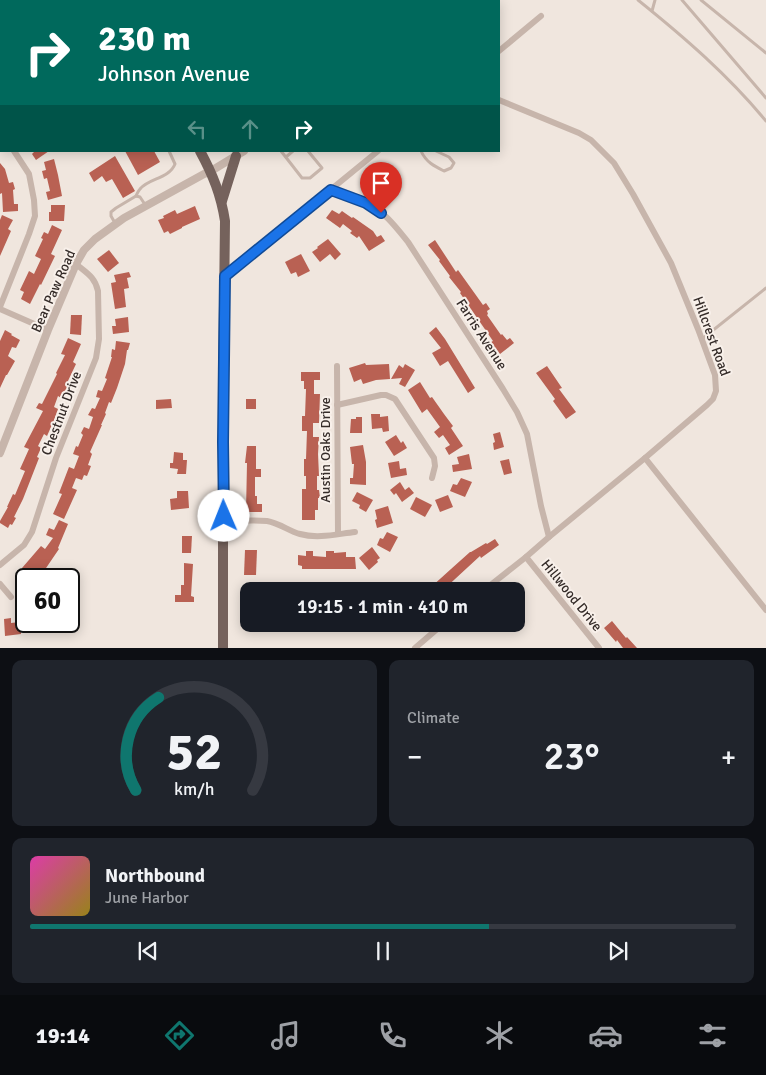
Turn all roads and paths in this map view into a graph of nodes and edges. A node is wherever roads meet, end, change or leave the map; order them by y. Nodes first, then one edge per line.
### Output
1 (656, 0) edge
2 (682, 0) edge
3 (701, 0) edge
4 (641, 1) edge
5 (652, 11) junction
6 (541, 16) dead end
7 (500, 50) edge
8 (766, 53) edge
9 (766, 98) edge
10 (500, 100) edge
11 (766, 121) edge
12 (15, 152) edge
13 (169, 152) edge
14 (201, 152) edge
15 (282, 152) edge
16 (292, 152) edge
17 (309, 152) edge
18 (377, 152) edge
19 (422, 152) edge
20 (438, 152) edge
21 (240, 154) edge
22 (286, 157) junction
23 (211, 171) junction
24 (331, 190) junction
25 (136, 196) junction
26 (222, 202) junction
27 (146, 206) junction
28 (115, 224) junction
29 (76, 264) junction
30 (225, 276) junction
31 (766, 288) edge
32 (0, 308) edge
33 (48, 330) junction
34 (702, 340) junction
35 (337, 366) dead end
36 (337, 405) junction
37 (0, 453) edge
38 (645, 458) junction
39 (432, 478) dead end
40 (224, 521) junction
41 (355, 532) dead end
42 (338, 534) junction
43 (549, 537) junction
44 (526, 557) junction
45 (0, 566) edge
46 (494, 582) edge
47 (0, 584) edge
48 (11, 597) dead end
49 (766, 610) edge
50 (434, 632) edge
51 (223, 648) edge
52 (415, 648) edge
53 (599, 648) edge

1 - 5 lane
2 - 9 lane
3 - 8 lane
4 - 5 lane
5 - 11 lane
6 - 7 street
10 - 34 street, Hillcrest Road
12 - 32 street
13 - 25 lane
14 - 23 main road
15 - 22 lane
16 - 22 lane
17 - 22 lane
18 - 24 street
19 - 20 lane
21 - 23 street, Bear Paw Road
21 - 26 main road
23 - 26 main road
23 - 27 street, Bear Paw Road
24 - 30 street
24 - 43 street, Farris Avenue
25 - 27 lane
25 - 28 lane
26 - 30 main road
27 - 28 street, Bear Paw Road
28 - 29 street, Bear Paw Road
29 - 33 street, Bear Paw Road
29 - 45 street, Chestnut Drive
30 - 40 main road
31 - 34 lane
32 - 33 street
33 - 37 street, Bear Paw Road
34 - 38 street, Hillcrest Road
35 - 36 street, Austin Oaks Drive
36 - 39 street
36 - 42 street, Austin Oaks Drive
38 - 43 street, Hillcrest Road
38 - 49 street
40 - 42 street
40 - 51 main road
41 - 42 street
43 - 44 street, Hillcrest Road
44 - 46 street, Hillcrest Road
44 - 53 street, Hillwood Drive
47 - 48 street
50 - 52 street

